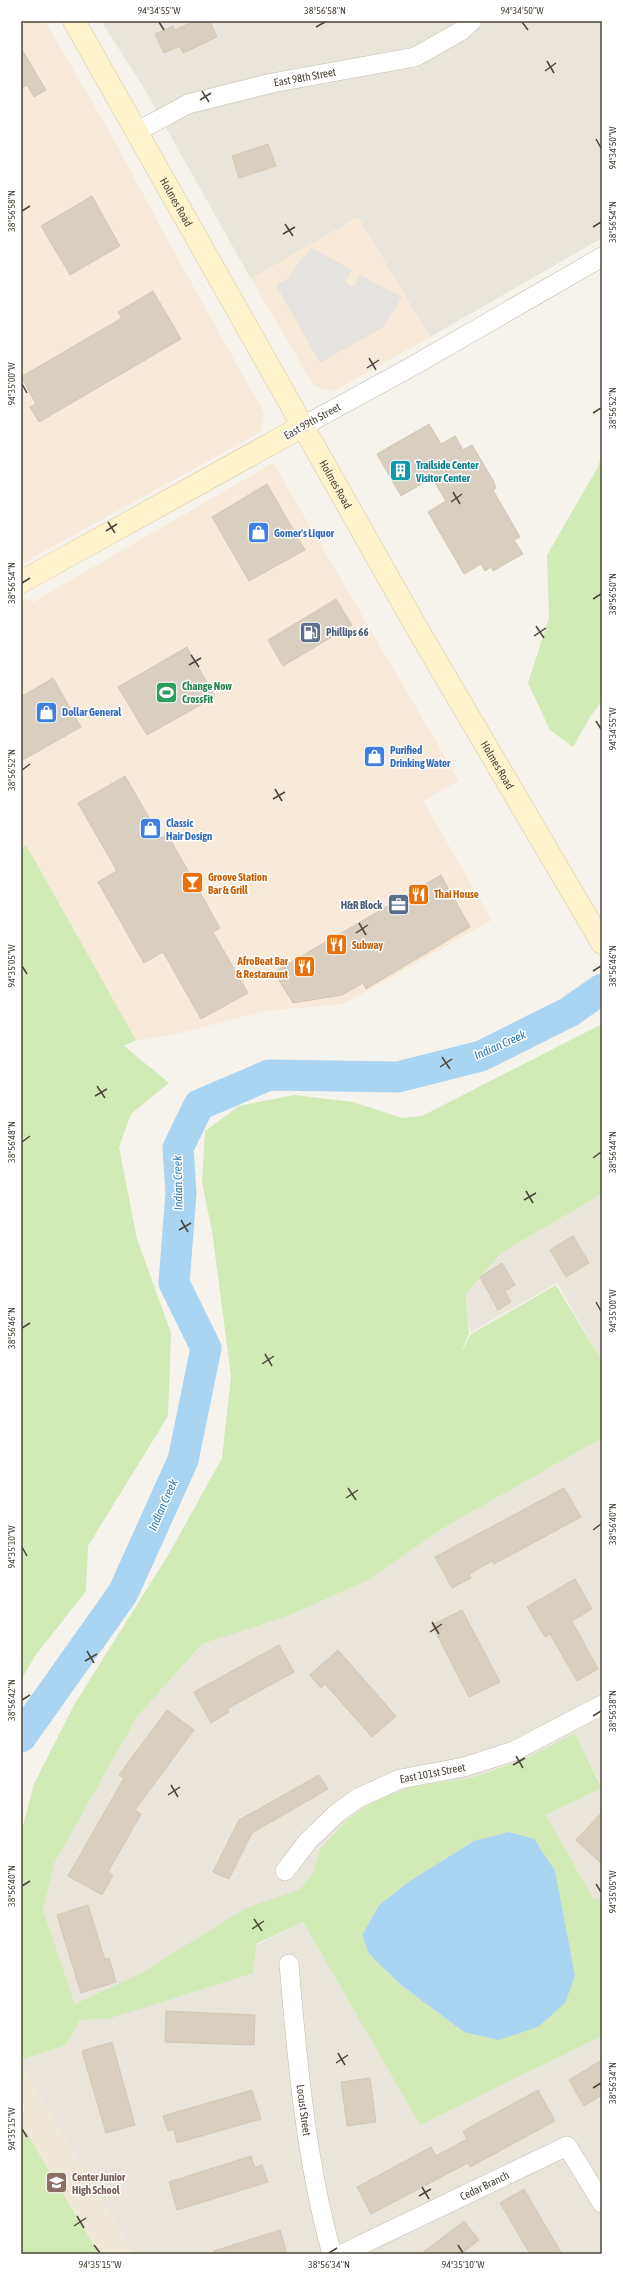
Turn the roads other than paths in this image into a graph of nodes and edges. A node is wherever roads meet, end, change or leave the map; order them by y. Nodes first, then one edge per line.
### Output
1 (74, 21) edge
2 (472, 21) edge
3 (136, 132) junction
4 (602, 257) edge
5 (303, 426) junction
6 (21, 582) edge
7 (602, 944) edge
8 (602, 1706) edge
9 (285, 1871) dead end
10 (289, 1964) dead end
11 (602, 2203) edge
12 (332, 2254) edge
13 (342, 2254) edge

1 - 3 main road, Holmes Road
2 - 3 street, East 98th Street
3 - 5 main road, Holmes Road
4 - 5 street, East 99th Street
5 - 6 main road, East 99th Street
5 - 7 main road, Holmes Road
8 - 9 street, East 101st Street
10 - 12 street, Locust Street
11 - 13 street, Cedar Branch

